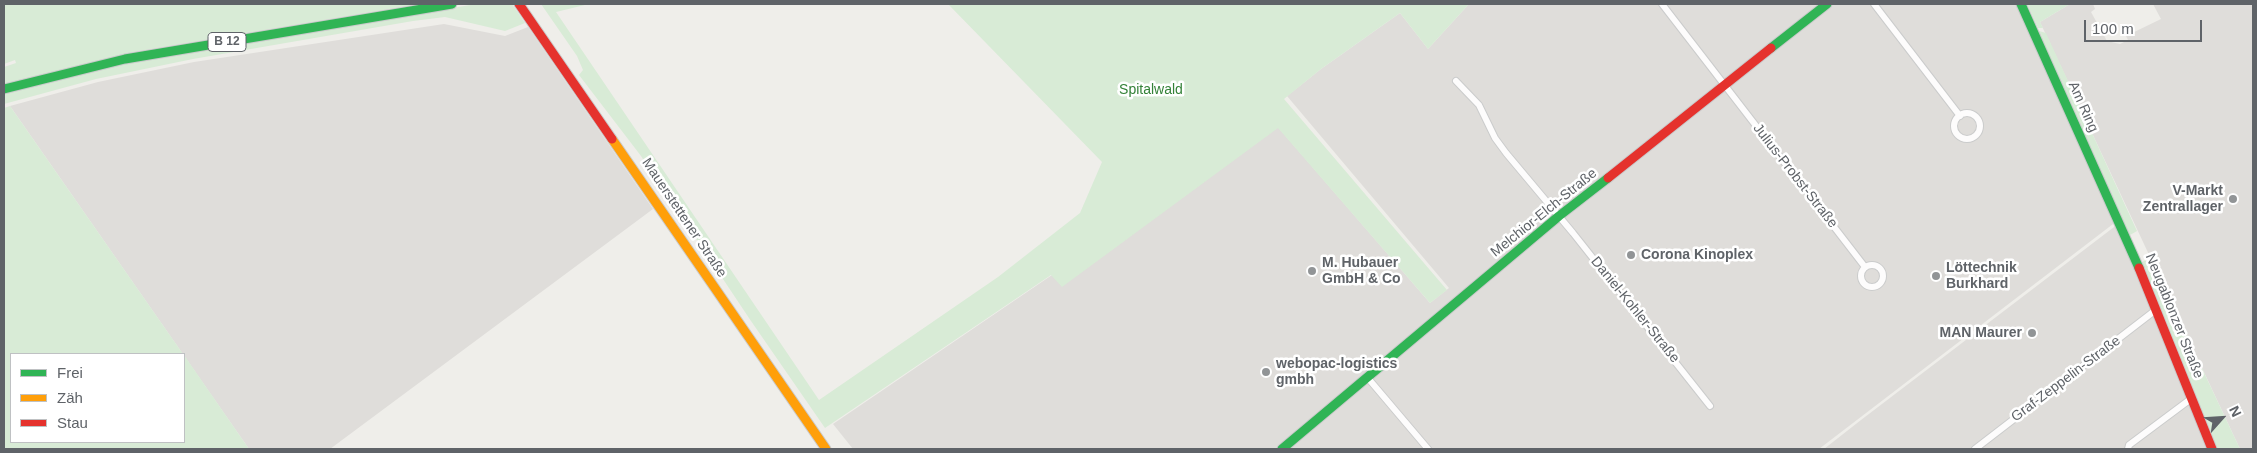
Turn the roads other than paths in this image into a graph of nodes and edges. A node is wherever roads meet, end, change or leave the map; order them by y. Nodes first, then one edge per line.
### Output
1 (452, 4) edge
2 (519, 4) edge
3 (1662, 4) edge
4 (1827, 4) edge
5 (1874, 4) edge
6 (2020, 4) edge
7 (1456, 80) dead end
8 (1724, 84) junction
9 (4, 89) edge
10 (1960, 116) junction
11 (1560, 216) junction
12 (2120, 221) joint
13 (1865, 267) dead end
14 (2157, 308) junction
15 (1367, 377) junction
16 (2192, 398) junction
17 (1710, 406) dead end
18 (826, 449) edge
19 (1282, 449) edge
20 (1428, 449) edge
21 (1975, 449) edge
22 (2128, 449) edge
23 (2212, 449) edge

1 - 9 street, B 12
2 - 18 street, Mauerstettener Straße
3 - 8 street, Julius-Probst-Straße
4 - 8 street, Melchior-Elch-Straße
5 - 10 street
6 - 12 street, Am Ring
7 - 11 street, Daniel-Kohler-Straße
8 - 11 street, Melchior-Elch-Straße
8 - 13 street, Julius-Probst-Straße
10 - 10 street
11 - 15 street, Melchior-Elch-Straße
11 - 17 street, Daniel-Kohler-Straße
12 - 14 street, Neugablonzer Straße
14 - 16 street, Neugablonzer Straße
14 - 21 street, Graf-Zeppelin-Straße
15 - 19 street, Melchior-Elch-Straße
15 - 20 street
16 - 22 street
16 - 23 street, Neugablonzer Straße

